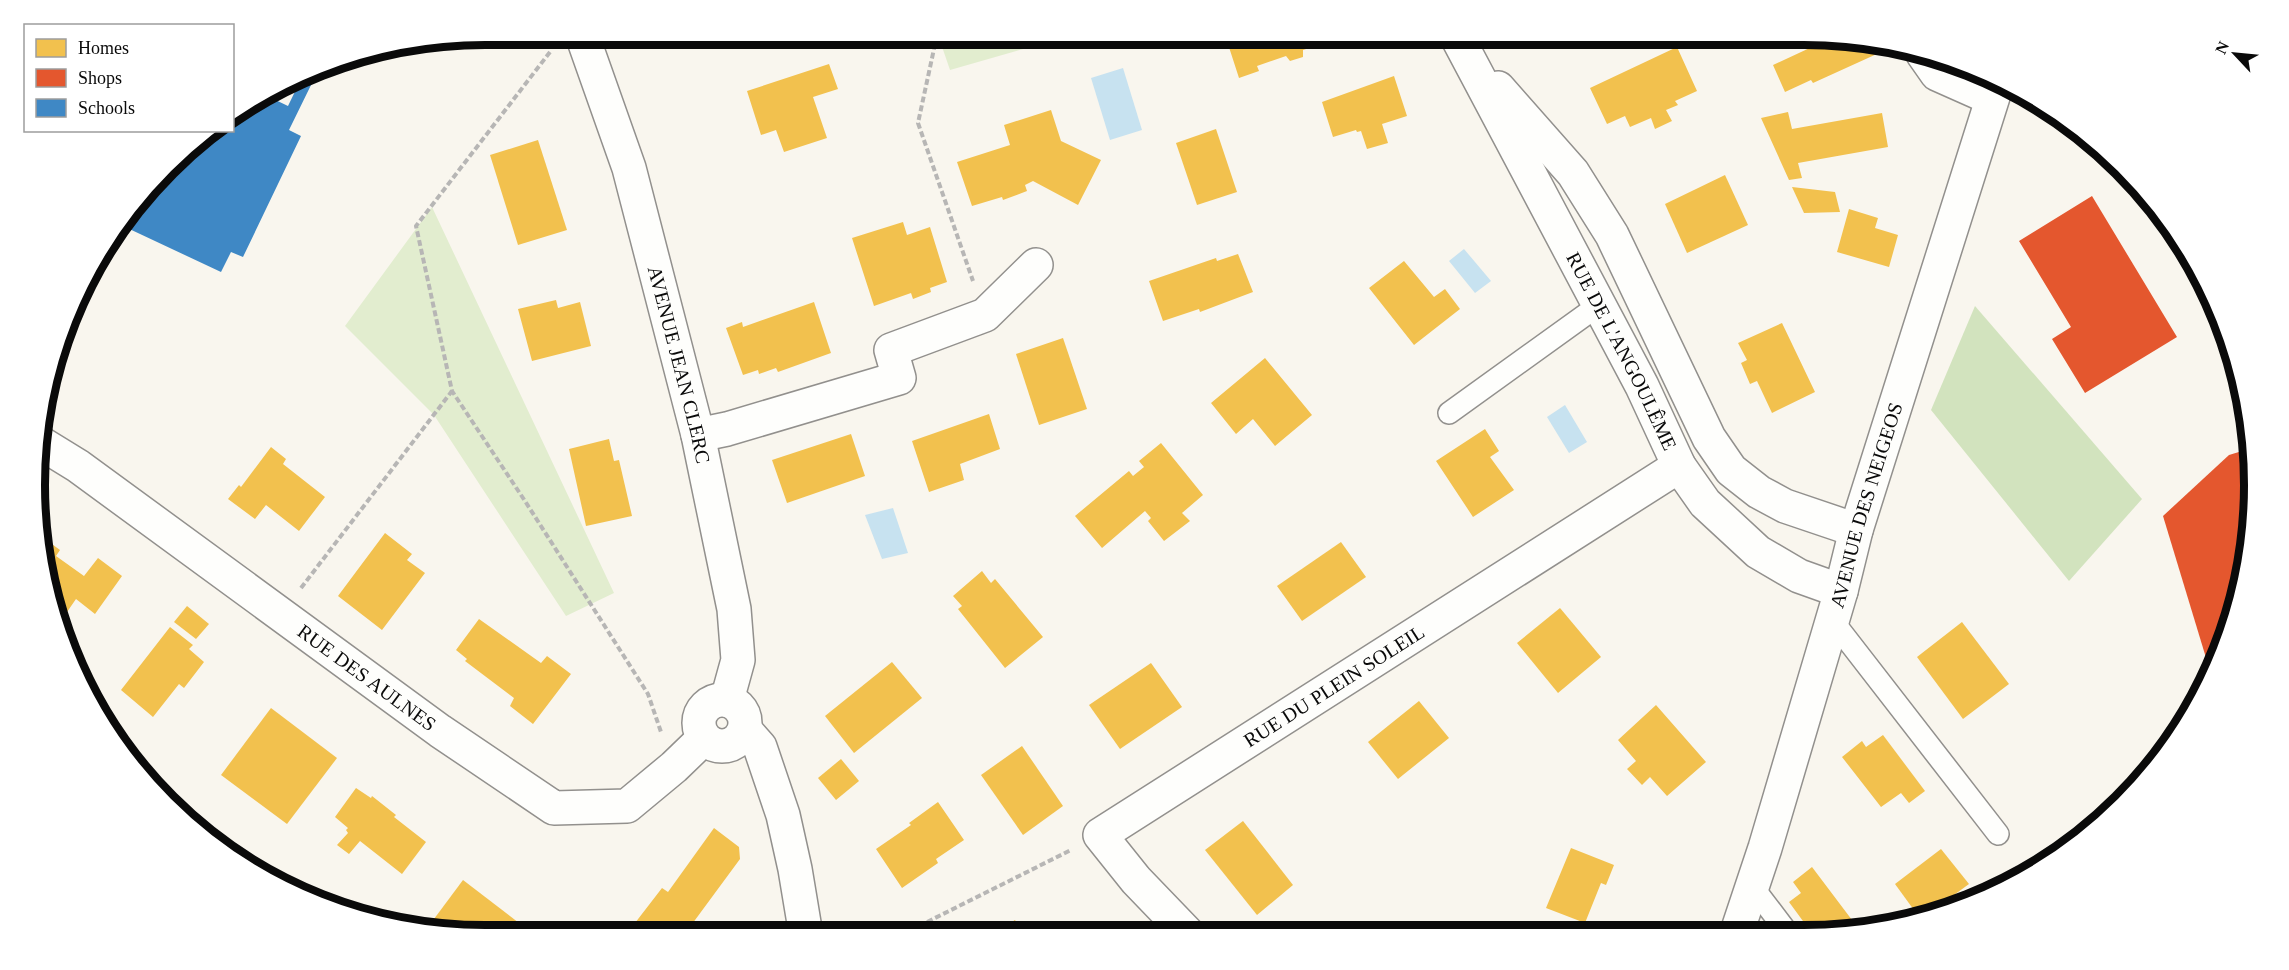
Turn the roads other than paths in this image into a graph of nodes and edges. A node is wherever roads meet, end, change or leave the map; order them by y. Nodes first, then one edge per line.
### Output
1 (572, 45) edge
2 (1462, 45) edge
3 (1462, 45) edge
4 (1930, 63) edge
5 (1995, 90) edge
6 (1036, 265) dead end
7 (1599, 305) junction
8 (1449, 413) dead end
9 (698, 435) junction
10 (47, 447) edge
11 (1679, 466) junction
12 (1856, 531) junction
13 (1836, 606) junction
14 (727, 700) junction
15 (745, 730) junction
16 (704, 738) junction
17 (1998, 834) dead end
18 (1752, 886) junction
19 (804, 925) edge
20 (1180, 925) edge
21 (1739, 925) edge
22 (1781, 925) edge

1 - 9 street, AVENUE JEAN CLERC
2 - 7 street, RUE DE L'ANGOULÊME
3 - 12 street, RUE DE L'ANGOULÊME
4 - 5 street
5 - 12 street, AVENUE DES NEIGEOS
6 - 9 street
7 - 8 lane
7 - 11 street, RUE DE L'ANGOULÊME
9 - 14 street, AVENUE JEAN CLERC
10 - 16 street, RUE DES AULNES
11 - 13 street, RUE DE L'ANGOULÊME
11 - 20 street, RUE DU PLEIN SOLEIL
12 - 13 street, AVENUE DES NEIGEOS
13 - 17 lane
13 - 18 street, AVENUE DES NEIGEOS
14 - 15 street
14 - 16 street
15 - 16 street
15 - 19 street
18 - 21 street, AVENUE DES NEIGEOS
18 - 22 lane

